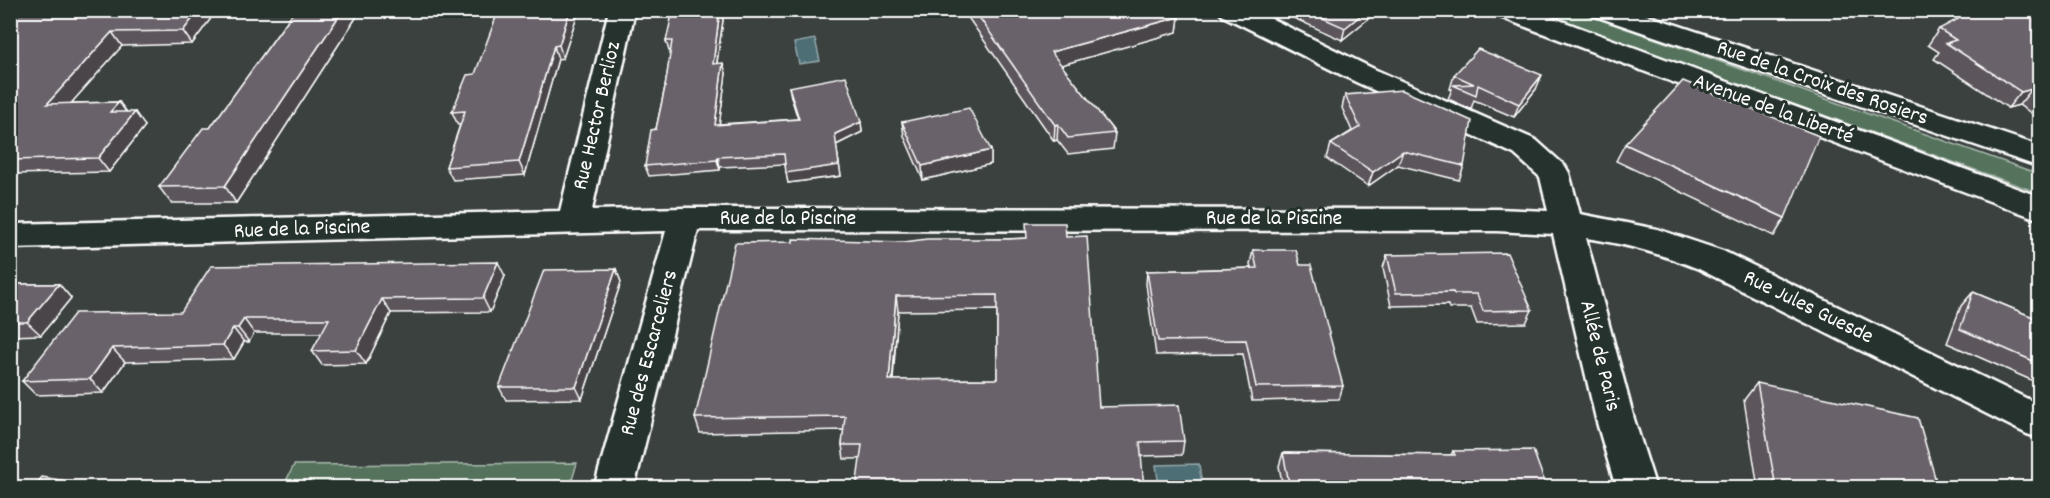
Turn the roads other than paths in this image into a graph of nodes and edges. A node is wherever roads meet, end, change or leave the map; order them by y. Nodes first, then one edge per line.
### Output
1 (622, 10) edge
2 (1232, 10) edge
3 (1506, 10) edge
4 (1604, 10) edge
5 (2040, 157) edge
6 (2040, 209) edge
7 (685, 219) junction
8 (573, 222) junction
9 (1566, 222) junction
10 (10, 236) edge
11 (2040, 423) edge
12 (614, 488) edge
13 (1636, 488) edge

1 - 8 street, Rue Hector Berlioz
2 - 9 street, Allée de Paris
3 - 6 street, Avenue de la Liberté
4 - 5 street, Rue de la Croix des Rosiers
7 - 8 street, Rue de la Piscine
7 - 9 street, Rue de la Piscine
7 - 12 street, Rue des Escarceliers
8 - 10 street, Rue de la Piscine
9 - 11 street, Rue Jules Guesde
9 - 13 street, Allée de Paris

